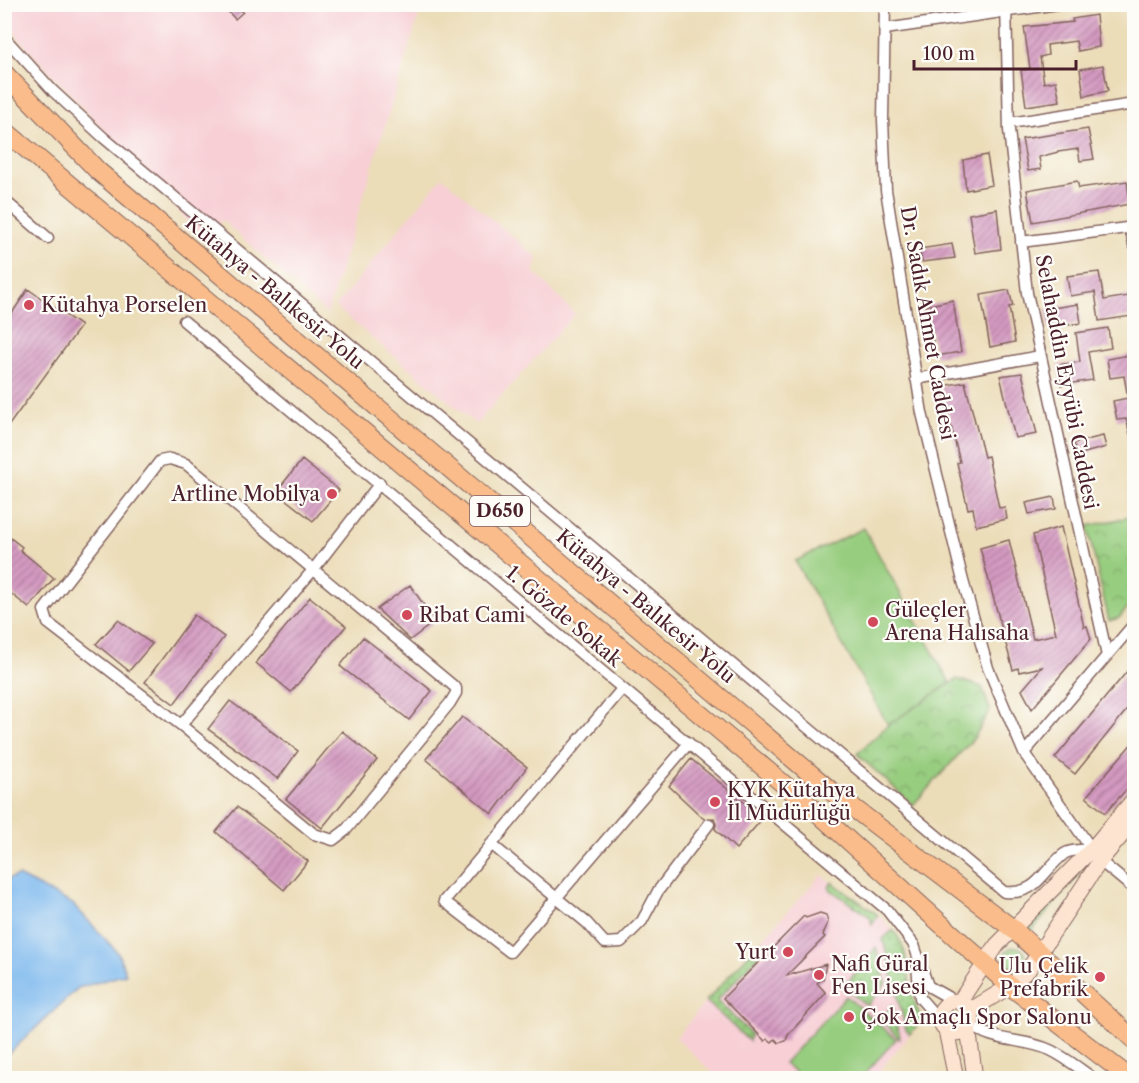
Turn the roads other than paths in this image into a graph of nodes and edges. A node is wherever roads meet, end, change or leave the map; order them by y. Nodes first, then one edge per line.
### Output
1 (885, 4) edge
2 (1058, 4) edge
3 (1006, 8) edge
4 (885, 28) junction
5 (4, 37) edge
6 (4, 74) edge
7 (1134, 104) edge
8 (1009, 123) junction
9 (4, 130) edge
10 (4, 200) edge
11 (1132, 227) edge
12 (48, 238) dead end
13 (1021, 242) junction
14 (1134, 245) edge
15 (184, 321) dead end
16 (1040, 356) junction
17 (916, 379) junction
18 (380, 483) junction
19 (313, 570) junction
20 (1134, 624) edge
21 (1107, 656) junction
22 (622, 689) junction
23 (181, 725) junction
24 (689, 743) junction
25 (1024, 753) junction
26 (1134, 799) edge
27 (1134, 821) edge
28 (709, 824) dead end
29 (491, 844) junction
30 (1096, 855) junction
31 (1134, 889) edge
32 (556, 899) junction
33 (1013, 929) junction
34 (914, 945) junction
35 (1040, 952) junction
36 (984, 962) junction
37 (1010, 986) junction
38 (965, 1013) junction
39 (943, 1026) junction
40 (1134, 1040) edge
41 (956, 1078) edge
42 (975, 1078) edge
43 (1093, 1078) edge
44 (1130, 1078) edge

1 - 4 street, Dr. Sadık Ahmet Caddesi
2 - 3 street
3 - 4 street
3 - 8 street, Selahaddin Eyyübi Caddesi
4 - 17 street, Dr. Sadık Ahmet Caddesi
5 - 30 street
6 - 33 highway, Kütahya - Balıkesir Yolu / D650
7 - 8 street
8 - 13 street, Selahaddin Eyyübi Caddesi
9 - 36 highway, D650
10 - 12 street
11 - 13 street
11 - 14 street
13 - 16 street, Selahaddin Eyyübi Caddesi
15 - 18 street, 1. Gözde Sokak
16 - 17 street
16 - 21 street, Selahaddin Eyyübi Caddesi
17 - 25 street, Dr. Sadık Ahmet Caddesi
18 - 19 street
18 - 22 street, 1. Gözde Sokak
19 - 23 street
19 - 23 street
19 - 23 street
20 - 21 street
21 - 25 street
22 - 24 street, 1. Gözde Sokak
22 - 29 street
24 - 32 street
24 - 34 street, 1. Gözde Sokak
25 - 30 street, Dr. Sadık Ahmet Caddesi
26 - 30 main road
27 - 30 main road
28 - 32 street
29 - 32 street
29 - 32 street
30 - 31 street, Dr. Sadık Ahmet Caddesi
30 - 33 main road
30 - 35 main road
33 - 35 highway, Kütahya - Balıkesir Yolu
33 - 36 main road
34 - 38 street
34 - 39 street
35 - 37 main road
35 - 40 highway, Kütahya - Balıkesir Yolu
36 - 37 highway
36 - 38 main road
37 - 38 main road
37 - 44 highway
38 - 39 main road
38 - 39 main road
38 - 42 main road
38 - 43 street
39 - 41 main road

